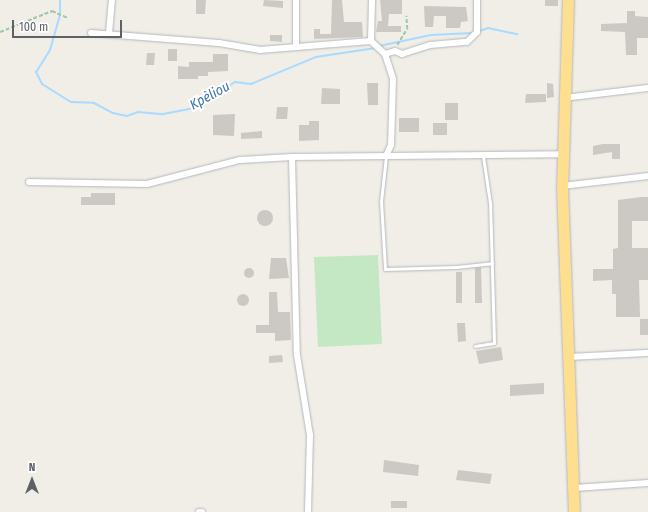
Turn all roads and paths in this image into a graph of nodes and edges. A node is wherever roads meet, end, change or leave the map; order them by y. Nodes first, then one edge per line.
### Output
1 (112, 0) edge
2 (296, 0) edge
3 (372, 0) edge
4 (477, 0) edge
5 (568, 0) edge
6 (406, 16) dead end
7 (68, 18) dead end
8 (0, 32) edge
9 (91, 33) dead end
10 (109, 33) junction
11 (373, 42) junction
12 (296, 46) junction
13 (395, 51) junction
14 (383, 52) junction
15 (648, 88) edge
16 (564, 98) junction
17 (564, 154) junction
18 (386, 156) junction
19 (483, 156) junction
20 (292, 157) junction
21 (648, 176) edge
22 (29, 182) dead end
23 (562, 186) junction
24 (492, 263) junction
25 (475, 346) dead end
26 (648, 353) edge
27 (568, 357) junction
28 (648, 483) edge
29 (574, 488) junction
30 (308, 512) edge
31 (574, 512) edge

1 - 10 street
2 - 12 street
3 - 11 street
4 - 13 street
5 - 16 highway
6 - 13 path
7 - 8 path
9 - 10 street
10 - 12 street
11 - 12 street
11 - 14 street
13 - 14 street
14 - 18 street
15 - 16 street
16 - 17 highway
17 - 19 street
17 - 23 highway
18 - 19 street
18 - 20 street
18 - 24 lane
19 - 24 lane
20 - 22 street
20 - 30 street
21 - 23 street
23 - 27 highway
24 - 25 lane
26 - 27 street
27 - 29 highway
28 - 29 street
29 - 31 highway

